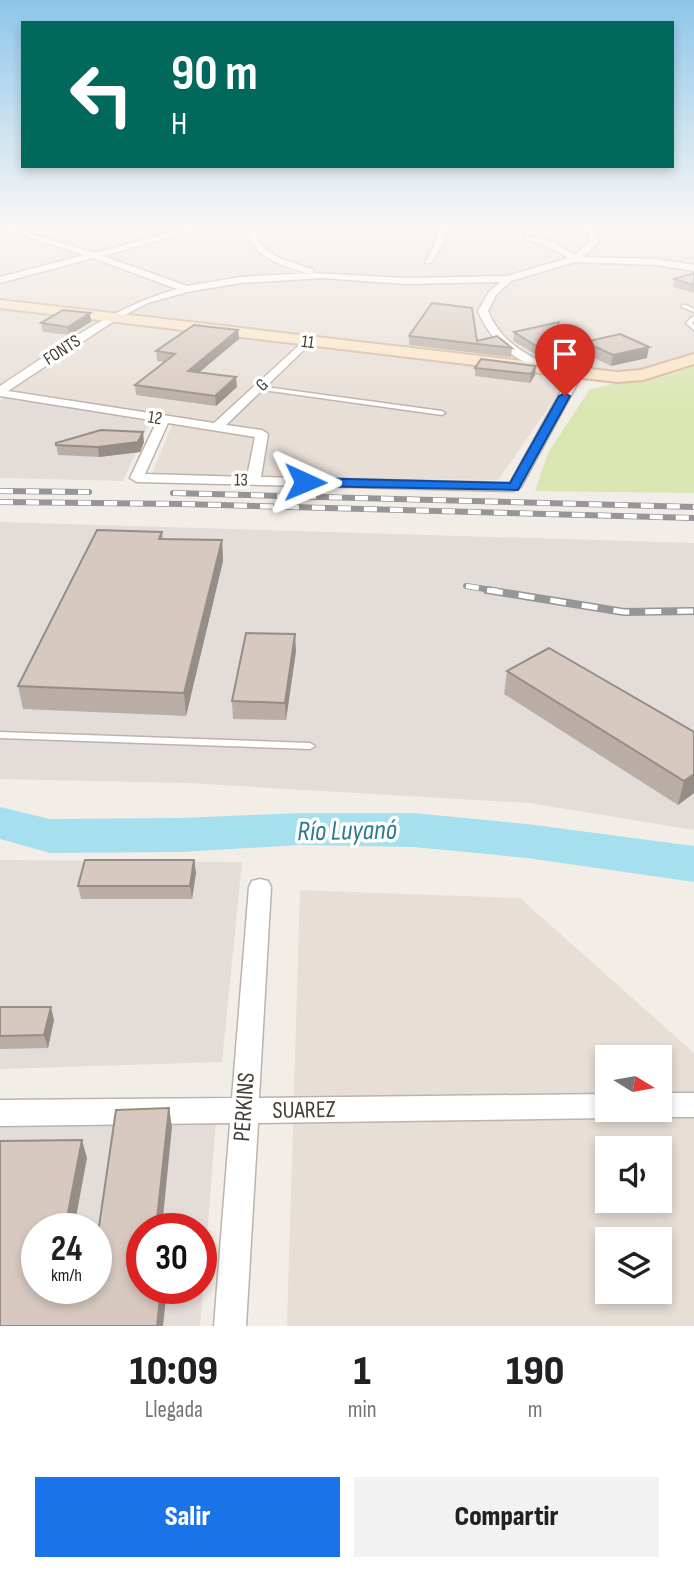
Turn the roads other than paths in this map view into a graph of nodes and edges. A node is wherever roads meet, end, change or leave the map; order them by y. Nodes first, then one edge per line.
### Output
1 (177, 286) edge
2 (205, 286) edge
3 (501, 286) edge
4 (186, 289) junction
5 (0, 304) edge
6 (684, 306) dead end
7 (694, 311) edge
8 (113, 317) junction
9 (694, 318) edge
10 (694, 328) edge
11 (307, 341) junction
12 (694, 359) edge
13 (549, 369) junction
14 (577, 373) junction
15 (258, 388) junction
16 (0, 392) edge
17 (442, 413) dead end
18 (164, 419) junction
19 (217, 427) junction
20 (253, 481) junction
21 (0, 735) edge
22 (310, 746) dead end
23 (260, 887) dead end
24 (672, 1105) edge
25 (694, 1105) edge
26 (595, 1106) edge
27 (243, 1111) junction
28 (0, 1113) edge
29 (230, 1326) edge

1 - 4 street
2 - 4 street, FONTS
3 - 13 street
4 - 8 street, FONTS
5 - 8 street, 11
6 - 7 lane
8 - 11 street, 11
8 - 16 street, FONTS
9 - 10 lane
11 - 13 street, 11
11 - 15 street, G
12 - 14 street, 11
13 - 14 street, 11
14 - 20 street, 13
15 - 17 lane
15 - 19 street, G
16 - 18 street, 12
18 - 19 street, 12
18 - 20 street, 13
19 - 20 street, 12
21 - 22 lane
23 - 27 street, PERKINS
24 - 25 street
26 - 27 street, SUAREZ
27 - 28 street, SUAREZ
27 - 29 street, PERKINS

